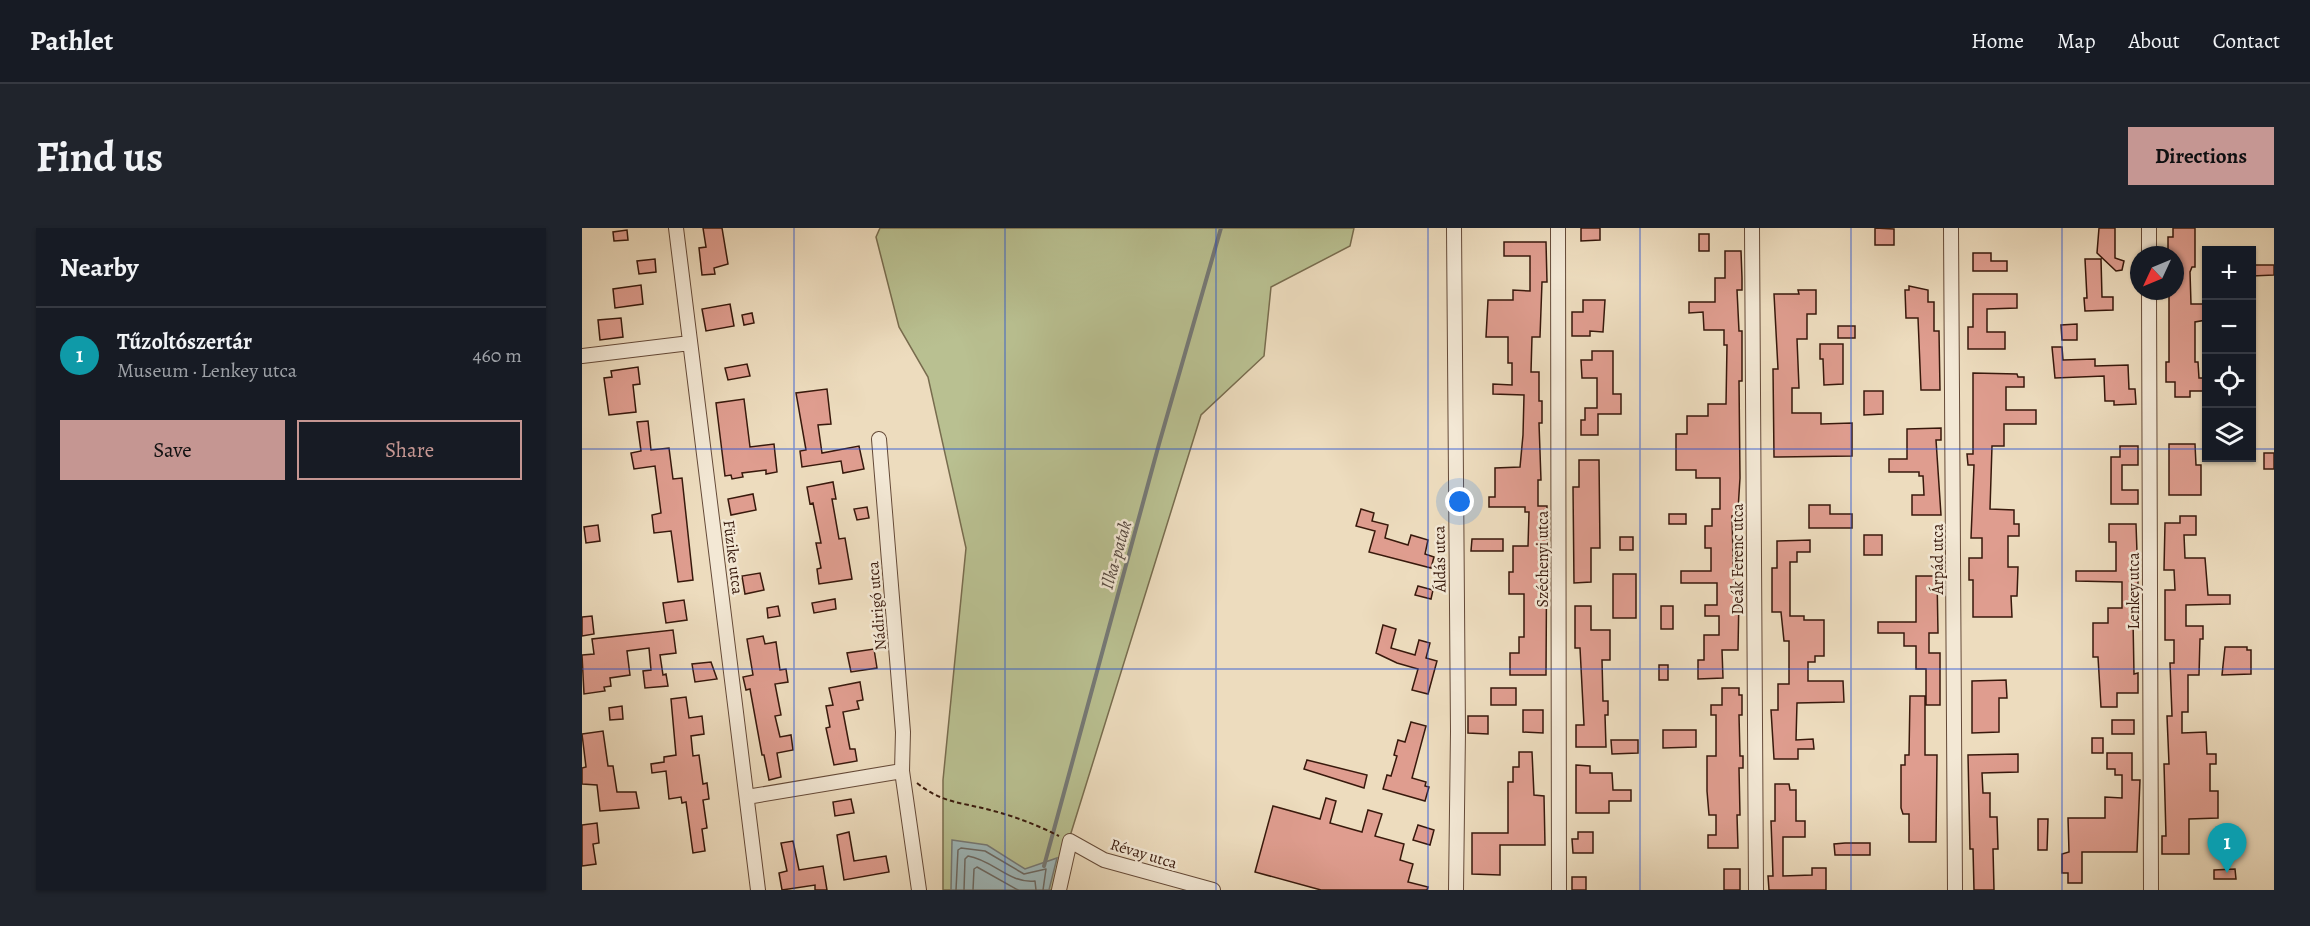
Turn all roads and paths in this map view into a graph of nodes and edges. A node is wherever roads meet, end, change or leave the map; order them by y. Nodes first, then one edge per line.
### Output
1 (676, 228) edge
2 (1454, 228) edge
3 (1558, 228) edge
4 (1752, 228) edge
5 (1950, 228) edge
6 (2148, 228) edge
7 (2149, 246) edge
8 (2149, 300) edge
9 (690, 343) junction
10 (582, 356) edge
11 (879, 439) dead end
12 (902, 771) junction
13 (747, 797) junction
14 (1070, 841) junction
15 (1168, 884) edge
16 (758, 890) edge
17 (919, 890) edge
18 (1059, 890) edge
19 (1213, 890) edge
20 (1456, 890) edge
21 (1559, 890) edge
22 (1756, 890) edge
23 (1955, 890) edge
24 (2151, 890) edge

1 - 9 street, Füzike utca
2 - 20 street, Áldás utca
3 - 21 street, Széchenyi utca
4 - 22 street, Deák Ferenc utca
5 - 23 street, Árpád utca
6 - 7 street
8 - 24 street, Lenkey utca
9 - 10 street
9 - 13 street, Füzike utca
11 - 12 street, Nádirigó utca
12 - 13 street
12 - 14 path
12 - 17 street, Nádirigó utca
13 - 16 street, Füzike utca
14 - 15 street, Révay utca
14 - 18 street
15 - 19 street, Révay utca

